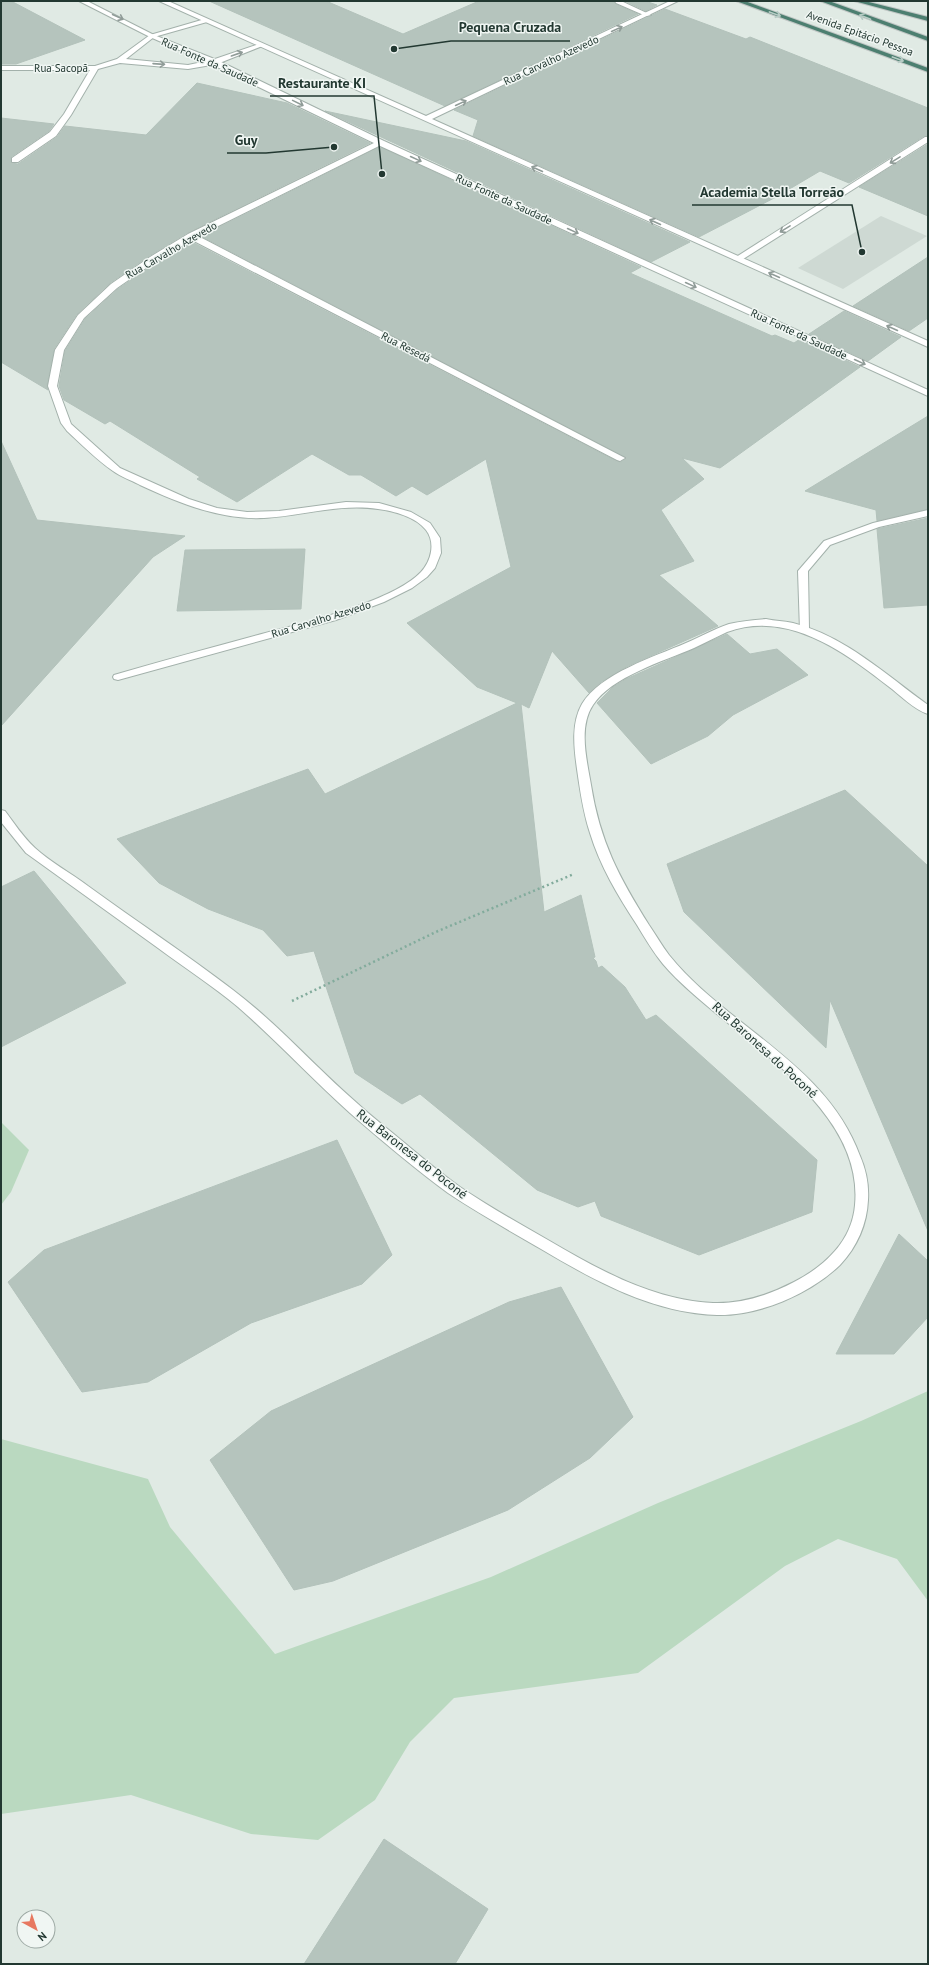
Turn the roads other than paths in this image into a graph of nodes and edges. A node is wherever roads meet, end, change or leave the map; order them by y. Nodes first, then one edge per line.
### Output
1 (82, 1) edge
2 (162, 1) edge
3 (675, 1) edge
4 (739, 1) edge
5 (857, 1) edge
6 (618, 2) edge
7 (824, 2) edge
8 (648, 15) junction
9 (928, 19) edge
10 (205, 21) junction
11 (152, 36) junction
12 (928, 39) edge
13 (261, 46) junction
14 (120, 61) junction
15 (214, 62) junction
16 (1, 68) edge
17 (95, 68) junction
18 (928, 70) edge
19 (426, 119) junction
20 (928, 139) edge
21 (381, 143) junction
22 (15, 160) dead end
23 (191, 236) junction
24 (737, 259) junction
25 (928, 344) edge
26 (928, 393) edge
27 (620, 458) dead end
28 (928, 513) edge
29 (804, 629) junction
30 (118, 678) dead end
31 (928, 710) edge
32 (1, 814) edge

1 -> 11 street, Rua Fonte da Saudade
2 - 10 street
3 - 8 street, Rua Carvalho Azevedo
4 -> 18 highway, Avenida Epitácio Pessoa
5 - 9 highway
6 - 8 street
12 -> 7 highway, Avenida Epitácio Pessoa
19 -> 8 street, Rua Carvalho Azevedo
10 - 11 street, Rua Sacopã
10 - 13 street
11 - 14 street, Rua Sacopã
11 - 15 street, Rua Fonte da Saudade
15 -> 13 street, Rua Sacopã
13 - 19 street
14 -> 15 street, Rua Sacopã
14 - 17 street, Rua Sacopã
15 -> 21 street, Rua Fonte da Saudade
16 - 17 street, Rua Sacopã
17 - 22 street
24 -> 19 street
20 -> 24 street
21 - 23 street, Rua Carvalho Azevedo
21 -> 26 street, Rua Fonte da Saudade
23 - 27 street, Rua Resedá
23 - 30 street, Rua Carvalho Azevedo
25 -> 24 street
28 - 29 street
29 - 31 street, Rua Baronesa do Poconé
29 - 32 street, Rua Baronesa do Poconé

